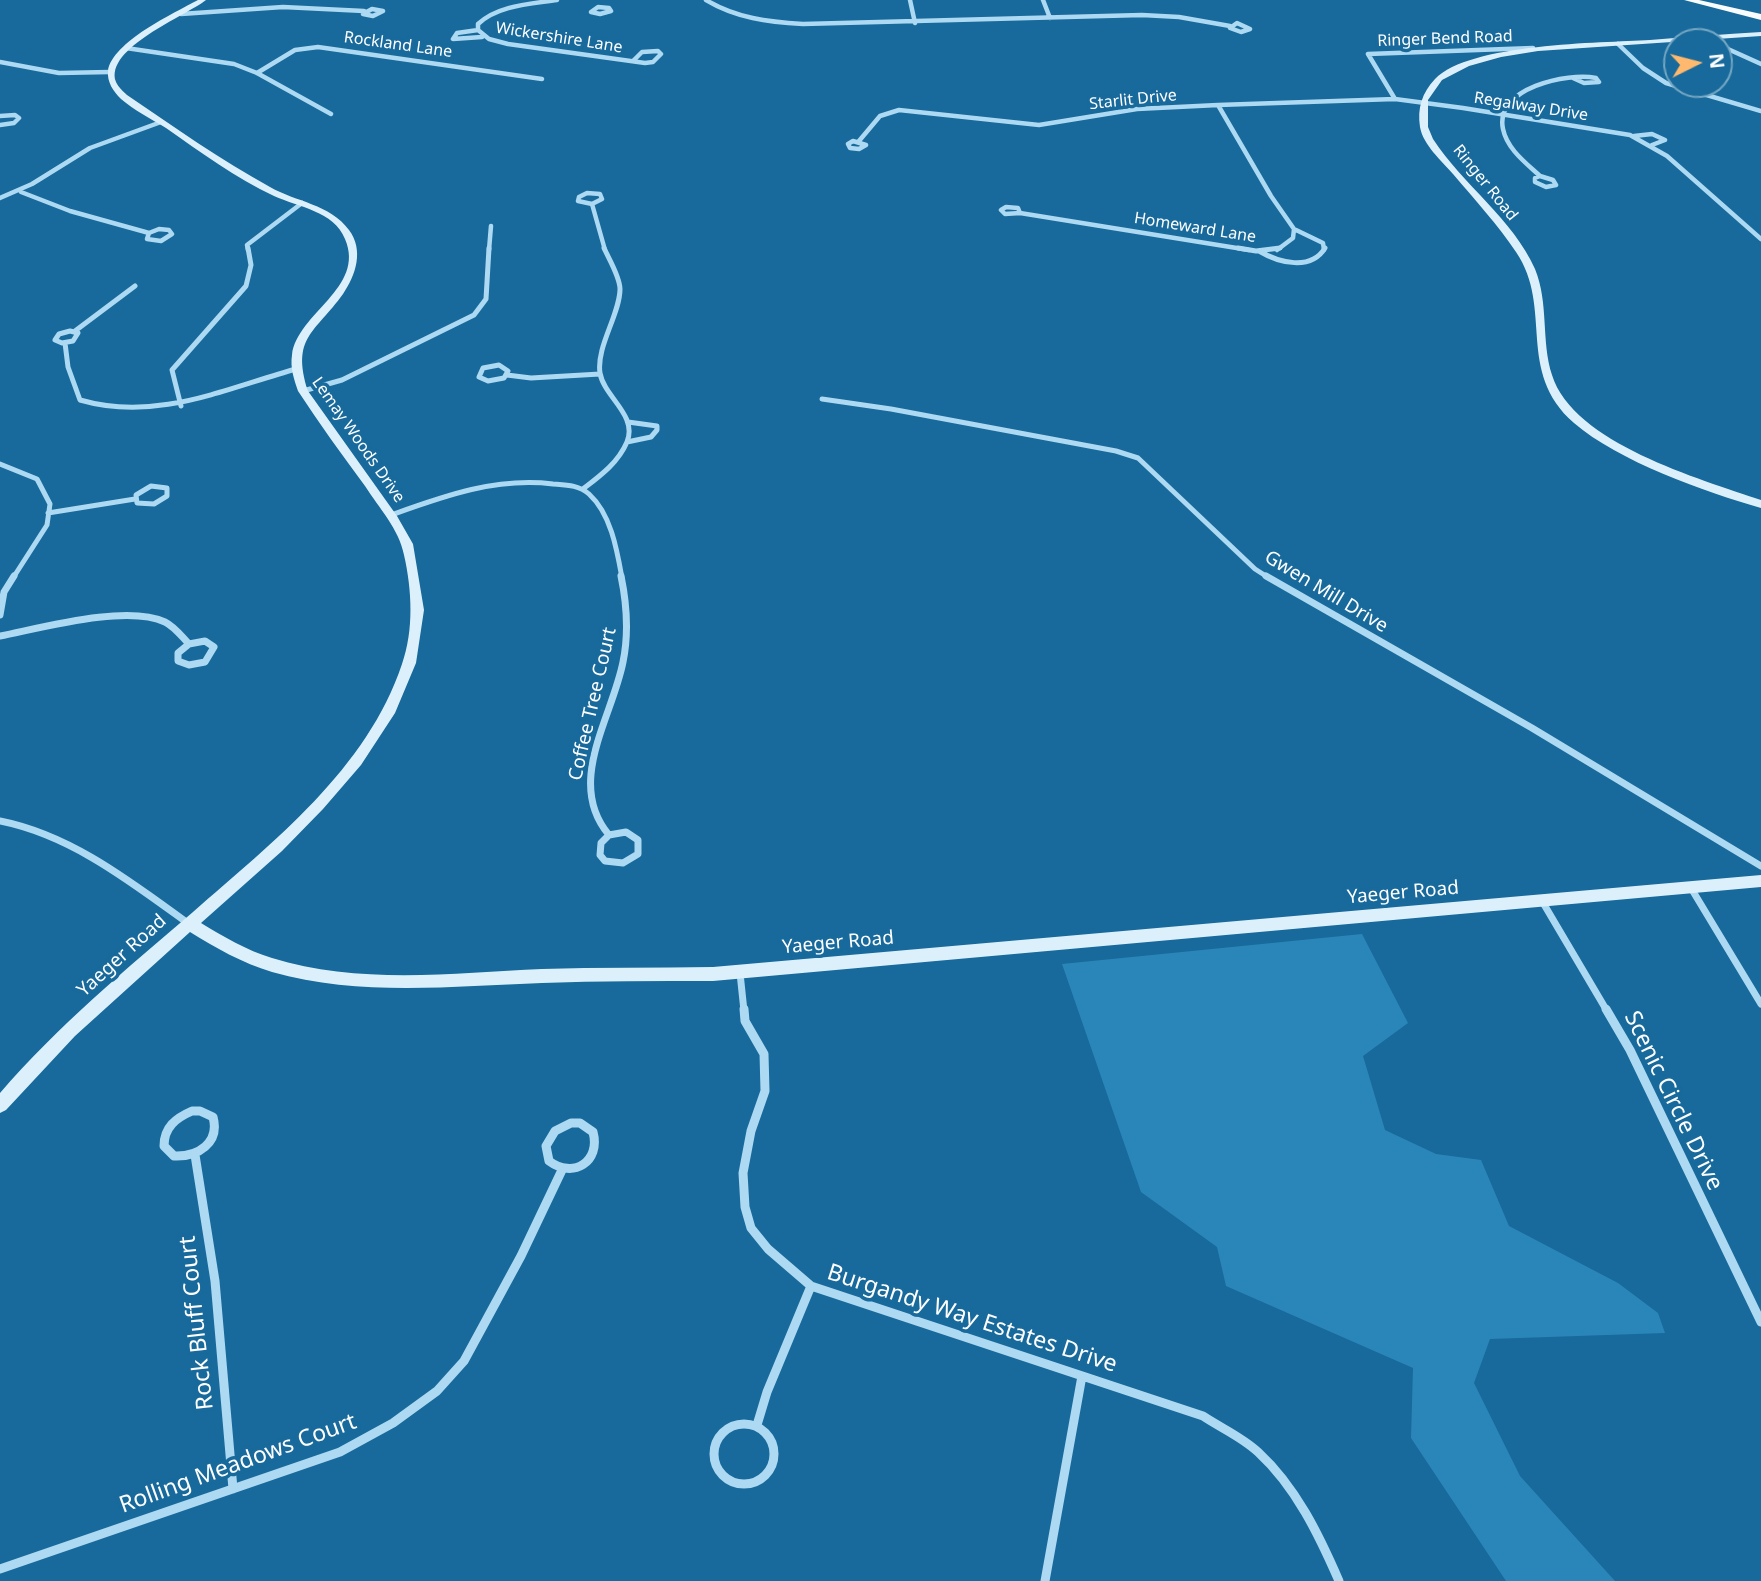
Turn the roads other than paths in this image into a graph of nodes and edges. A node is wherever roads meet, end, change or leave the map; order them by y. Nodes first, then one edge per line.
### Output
1 (204, 0) edge
2 (557, 0) edge
3 (591, 0) edge
4 (706, 0) edge
5 (910, 0) edge
6 (1043, 0) edge
7 (1688, 0) edge
8 (1699, 0) edge
9 (597, 7) junction
10 (1729, 10) junction
11 (364, 11) junction
12 (181, 13) junction
13 (1761, 17) edge
14 (1050, 18) junction
15 (915, 23) junction
16 (1230, 26) junction
17 (478, 30) junction
18 (1761, 34) edge
19 (482, 37) junction
20 (1733, 38) edge
21 (1663, 43) edge
22 (1618, 44) junction
23 (126, 48) junction
24 (1533, 48) junction
25 (1733, 53) edge
26 (633, 61) junction
27 (0, 62) edge
28 (1761, 64) edge
29 (110, 72) junction
30 (257, 73) junction
31 (1573, 78) junction
32 (542, 79) dead end
33 (1395, 99) junction
34 (1424, 103) junction
35 (1218, 105) junction
36 (1761, 111) edge
37 (331, 114) dead end
38 (1502, 114) junction
39 (0, 116) edge
40 (160, 121) junction
41 (0, 125) edge
42 (1633, 137) junction
43 (859, 141) dead end
44 (1651, 145) junction
45 (1540, 176) dead end
46 (21, 192) junction
47 (0, 198) edge
48 (303, 203) junction
49 (592, 204) junction
50 (1020, 212) dead end
51 (491, 226) dead end
52 (1294, 229) junction
53 (149, 233) junction
54 (1761, 239) edge
55 (1259, 251) junction
56 (135, 286) dead end
57 (75, 331) junction
58 (65, 343) junction
59 (296, 369) junction
60 (600, 374) junction
61 (507, 375) junction
62 (303, 391) junction
63 (822, 399) dead end
64 (181, 406) junction
65 (628, 422) junction
66 (627, 442) junction
67 (0, 464) edge
68 (583, 489) junction
69 (135, 499) junction
70 (1761, 504) edge
71 (48, 513) junction
72 (391, 515) junction
73 (0, 615) edge
74 (0, 636) edge
75 (189, 644) junction
76 (0, 821) edge
77 (609, 835) junction
78 (1761, 866) edge
79 (1761, 881) edge
80 (1691, 888) junction
81 (1542, 901) junction
82 (189, 924) junction
83 (740, 973) junction
84 (1761, 1004) edge
85 (0, 1105) edge
86 (195, 1155) junction
87 (562, 1170) junction
88 (811, 1286) junction
89 (1761, 1322) edge
90 (1082, 1376) junction
91 (757, 1425) junction
92 (233, 1489) junction
93 (0, 1569) edge
94 (1045, 1581) edge
95 (1339, 1581) edge

1 - 12 street
2 - 17 street, Wickershire Lane
3 - 9 street
4 - 15 street
5 - 15 street
6 - 14 street
7 - 10 main road
8 - 10 street
9 - 9 street
10 - 13 main road
11 - 11 street
11 - 12 street
12 - 23 street
14 - 15 street
14 - 16 street
16 - 16 street
17 - 19 street, Wickershire Lane
17 - 19 street, Wickershire Lane
18 - 20 street
19 - 26 street, Wickershire Lane
21 - 22 street
22 - 24 street
22 - 36 street
23 - 29 street
23 - 30 street
24 - 33 street, Ringer Bend Road
24 - 34 street
25 - 28 street
26 - 26 street, Wickershire Lane
27 - 29 street
29 - 40 street, Lemay Woods Drive
30 - 32 street, Rockland Lane
30 - 37 street
31 - 31 street
31 - 38 street
33 - 34 street, Starlit Drive
33 - 35 street, Starlit Drive
34 - 38 street, Regalway Drive
34 - 70 street, Ringer Road
35 - 43 street, Starlit Drive
35 - 52 street
38 - 42 street, Regalway Drive
38 - 45 street
39 - 41 street
40 - 46 street
40 - 48 street, Lemay Woods Drive
42 - 44 street, Regalway Drive
42 - 44 street, Regalway Drive
44 - 54 street, Regalway Drive
46 - 47 street
46 - 53 street
48 - 59 street, Lemay Woods Drive
48 - 64 street
49 - 49 street
49 - 60 street
50 - 55 street, Homeward Lane
51 - 62 street
52 - 55 street, Homeward Lane
52 - 55 street
53 - 53 street
56 - 57 street
57 - 58 street
57 - 58 street
58 - 64 street
59 - 62 street, Lemay Woods Drive
59 - 64 street
60 - 61 street
60 - 65 street
61 - 61 street
62 - 72 street, Lemay Woods Drive
63 - 78 street, Gwen Mill Drive
65 - 66 street
65 - 66 street
66 - 68 street
67 - 71 street
68 - 72 street
68 - 77 street, Coffee Tree Court
69 - 69 street
69 - 71 street
71 - 73 street
72 - 82 street, Lemay Woods Drive
74 - 75 street
75 - 75 street
76 - 82 street
77 - 77 street, Coffee Tree Court
79 - 80 street, Yaeger Road
80 - 81 street, Yaeger Road
80 - 84 street
81 - 83 street, Yaeger Road
81 - 89 street, Scenic Circle Drive
82 - 83 street, Yaeger Road
82 - 85 street, Yaeger Road
83 - 88 street, Burgandy Way Estates Drive
86 - 86 street
86 - 92 street, Rock Bluff Court
87 - 87 street
87 - 92 street, Rolling Meadows Court
88 - 90 street, Burgandy Way Estates Drive
88 - 91 street
90 - 94 street
90 - 95 street, Burgandy Way Estates Drive
91 - 91 street
92 - 93 street, Rolling Meadows Court

